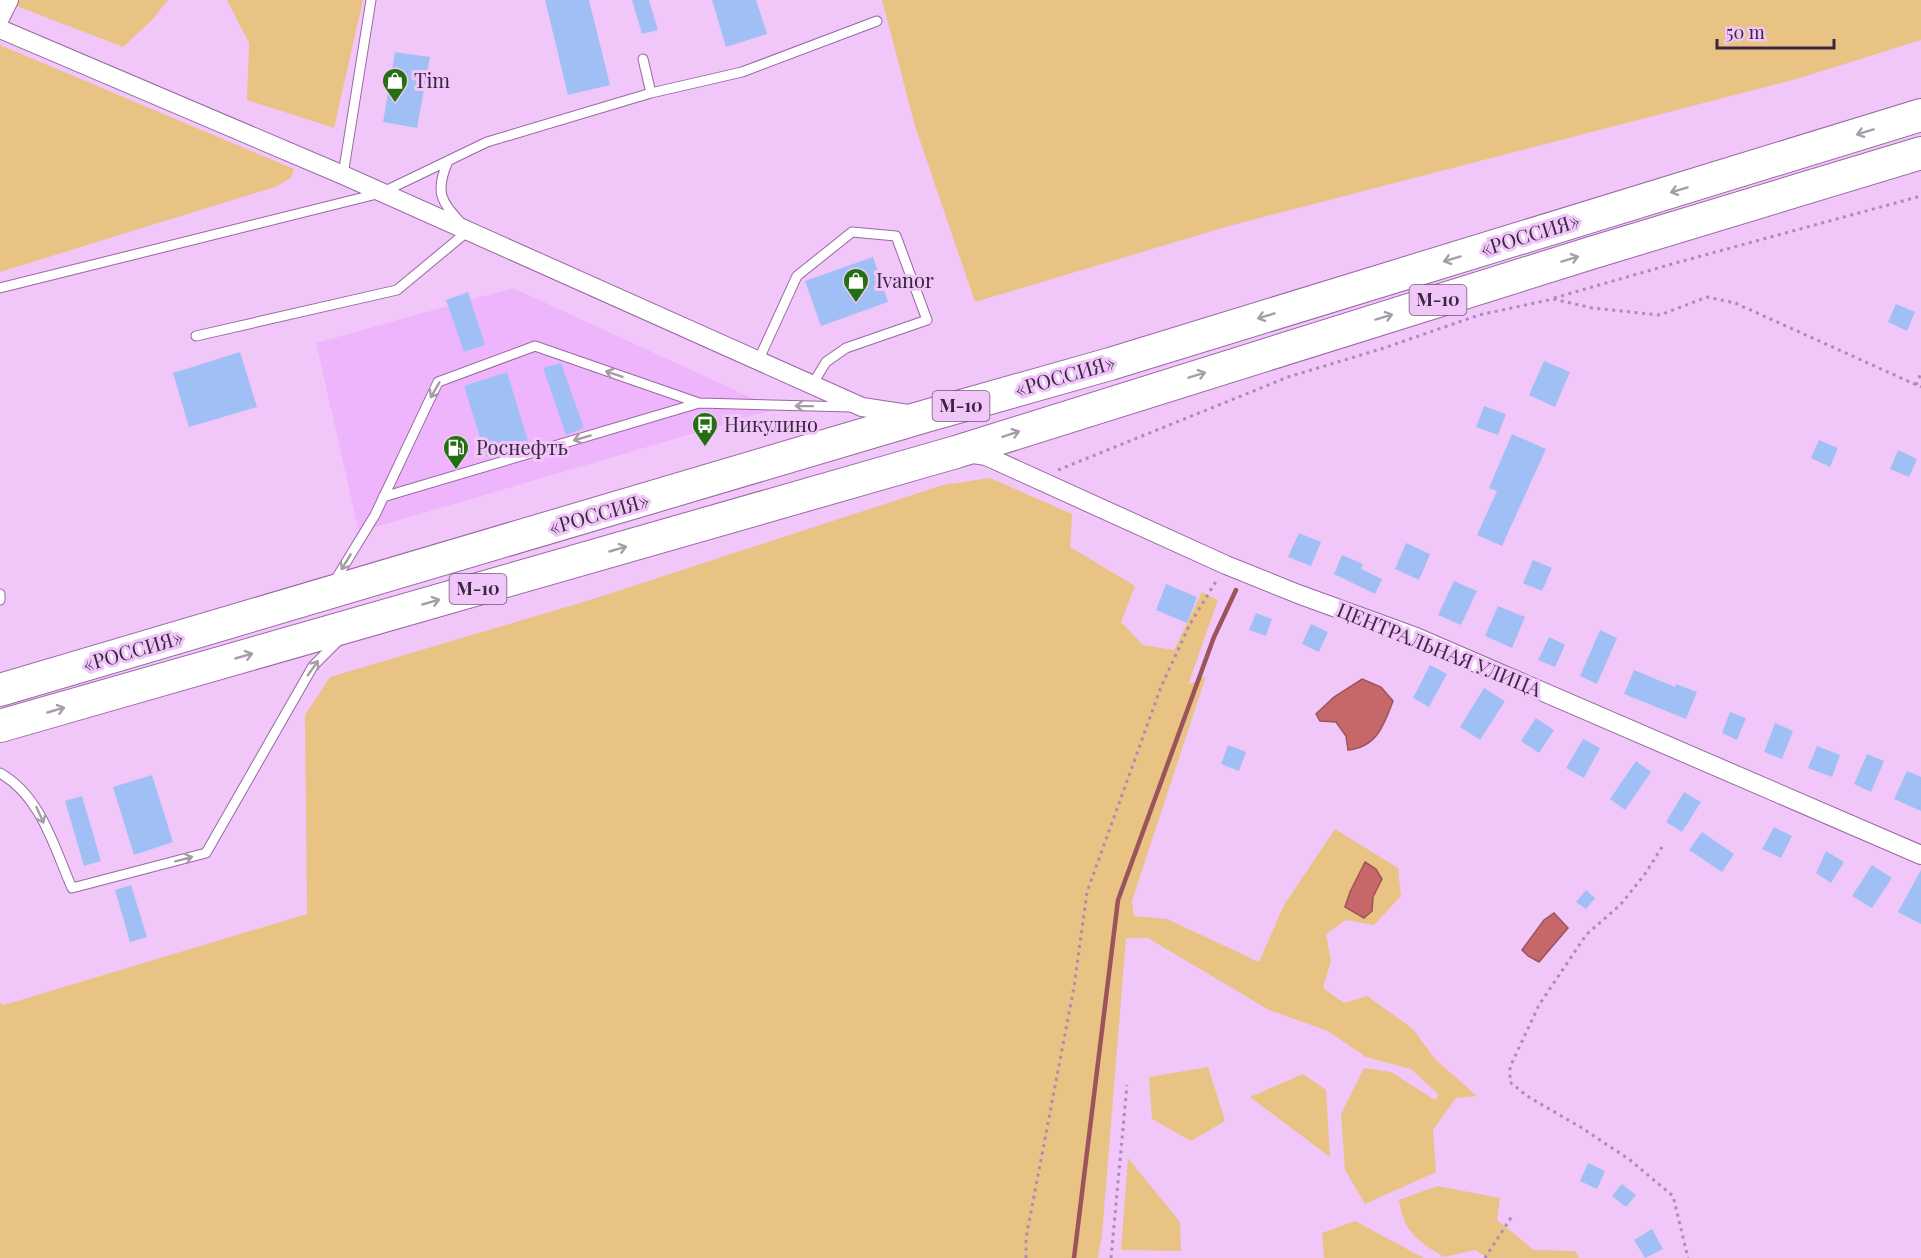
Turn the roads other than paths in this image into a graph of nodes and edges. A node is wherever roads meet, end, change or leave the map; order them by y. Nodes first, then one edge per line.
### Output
1 (9, 0) edge
2 (371, 0) edge
3 (0, 18) edge
4 (877, 21) dead end
5 (0, 29) edge
6 (643, 58) dead end
7 (651, 93) junction
8 (1921, 115) edge
9 (1921, 153) edge
10 (448, 161) junction
11 (343, 176) junction
12 (381, 193) junction
13 (468, 231) junction
14 (0, 288) edge
15 (196, 336) dead end
16 (758, 361) junction
17 (812, 385) junction
18 (699, 404) junction
19 (862, 407) junction
20 (926, 416) junction
21 (956, 452) junction
22 (383, 497) junction
23 (0, 594) edge
24 (327, 594) junction
25 (0, 600) edge
26 (362, 622) junction
27 (0, 690) edge
28 (0, 726) edge
29 (0, 773) edge
30 (1921, 855) edge

1 - 3 street
2 - 11 lane
4 - 7 lane
5 - 11 street
6 - 7 lane
7 - 10 lane
8 -> 20 highway, «РОССИЯ» / М-10
21 -> 9 highway, «РОССИЯ» / М-10
10 - 12 lane
10 - 13 lane
11 - 12 street
12 - 13 street
12 - 14 lane
13 - 15 lane
13 - 16 street
16 - 17 street
16 - 17 lane
17 - 19 street
19 -> 18 lane
18 -> 22 lane
18 -> 22 lane
19 - 20 street
20 - 24 highway, «РОССИЯ» / М-10
26 -> 21 highway, «РОССИЯ» / М-10
21 - 30 street, ЦЕНТРАЛЬНАЯ УЛИЦА
22 -> 24 lane
23 - 25 lane
24 - 27 highway, «РОССИЯ» / М-10
28 -> 26 highway, «РОССИЯ» / М-10
29 -> 26 lane

